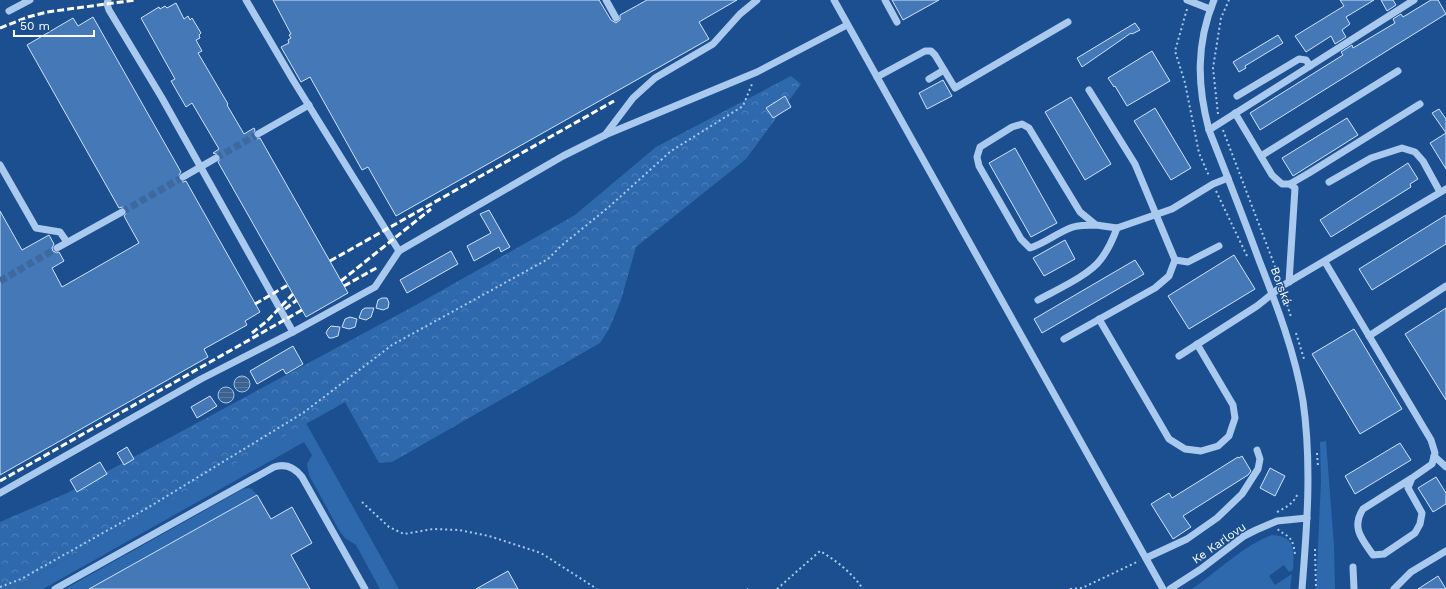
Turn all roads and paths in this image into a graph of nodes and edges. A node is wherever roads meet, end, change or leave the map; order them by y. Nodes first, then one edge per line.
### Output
1 (30, 0) edge
2 (108, 0) edge
3 (246, 0) edge
4 (606, 0) edge
5 (757, 0) edge
6 (834, 0) edge
7 (885, 0) edge
8 (1214, 0) edge
9 (1229, 0) edge
10 (1414, 0) edge
11 (1188, 1) edge
12 (1210, 9) junction
13 (10, 11) dead end
14 (616, 18) dead end
15 (897, 22) dead end
16 (1068, 22) dead end
17 (848, 25) junction
18 (1310, 66) junction
19 (944, 70) junction
20 (1398, 71) dead end
21 (757, 72) junction
22 (877, 77) junction
23 (929, 79) dead end
24 (1089, 90) dead end
25 (1237, 96) dead end
26 (1420, 104) dead end
27 (309, 105) junction
28 (1235, 113) junction
29 (1221, 122) junction
30 (1209, 130) junction
31 (258, 134) tunnel mouth
32 (605, 135) junction
33 (1261, 156) junction
34 (216, 158) tunnel mouth
35 (0, 166) edge
36 (200, 167) junction
37 (183, 177) tunnel mouth
38 (1228, 178) junction
39 (1330, 182) dead end
40 (1213, 184) junction
41 (1290, 184) junction
42 (1443, 190) edge
43 (122, 212) tunnel mouth
44 (1155, 215) junction
45 (1096, 225) junction
46 (1117, 228) junction
47 (68, 242) junction
48 (1219, 246) dead end
49 (57, 248) tunnel mouth
50 (399, 251) junction
51 (1175, 260) junction
52 (1249, 260) dead end
53 (1325, 262) junction
54 (1289, 282) junction
55 (1282, 286) junction
56 (1446, 286) edge
57 (1272, 294) junction
58 (1285, 299) dead end
59 (1038, 300) dead end
60 (1099, 319) junction
61 (293, 332) junction
62 (1369, 336) junction
63 (1064, 339) dead end
64 (1197, 344) junction
65 (1179, 356) dead end
66 (1257, 450) dead end
67 (1434, 456) junction
68 (1446, 467) edge
69 (1412, 478) junction
70 (1300, 491) dead end
71 (0, 493) edge
72 (362, 502) dead end
73 (1307, 518) junction
74 (1277, 522) junction
75 (1446, 551) edge
76 (1146, 558) junction
77 (1296, 558) dead end
78 (1353, 567) dead end
79 (0, 587) edge
80 (55, 589) edge
81 (365, 589) edge
82 (596, 589) edge
83 (777, 589) edge
84 (863, 589) edge
85 (1070, 589) edge
86 (1163, 589) edge
87 (1170, 589) edge
88 (1302, 589) edge
89 (1354, 589) edge
90 (1394, 589) edge

1 - 13 street
2 - 36 street
3 - 27 street
4 - 14 street
5 - 32 street
6 - 17 street
7 - 15 street
8 - 12 street, Borská
9 - 29 path
10 - 18 street
11 - 12 street
11 - 40 path
12 - 30 street, Borská
16 - 19 street
17 - 21 street
17 - 22 street
18 - 25 street
18 - 28 street
19 - 22 street
19 - 23 street
20 - 33 street
21 - 32 street
21 - 79 path
22 - 76 street
24 - 44 street
26 - 41 street
27 - 31 street
27 - 50 street
28 - 29 street
28 - 33 street
29 - 30 street
29 - 55 path
30 - 38 street, Borská
32 - 50 street
33 - 41 street
34 - 36 street
35 - 47 street
36 - 37 street
36 - 61 street
38 - 40 street
38 - 57 street, Borská
39 - 42 street
40 - 44 street
40 - 52 path
41 - 54 street
42 - 53 street
43 - 47 street
44 - 46 street
44 - 51 street
45 - 45 street
45 - 46 street
46 - 59 street
47 - 49 street
48 - 51 street
50 - 61 street
51 - 60 street
53 - 54 street
53 - 62 street
54 - 55 street
55 - 57 street
55 - 58 path
56 - 62 street
57 - 64 street
57 - 73 street, Borská
60 - 63 street
60 - 64 street
61 - 71 street
62 - 67 street
64 - 65 street
66 - 76 street
67 - 68 street
67 - 69 street
69 - 69 street
70 - 74 path
72 - 82 path
73 - 74 street, Ke Karlovu
73 - 88 street, Borská
74 - 77 path
74 - 87 street, Ke Karlovu
75 - 90 street
76 - 85 path
76 - 86 street
78 - 89 street
80 - 81 street
83 - 84 path

